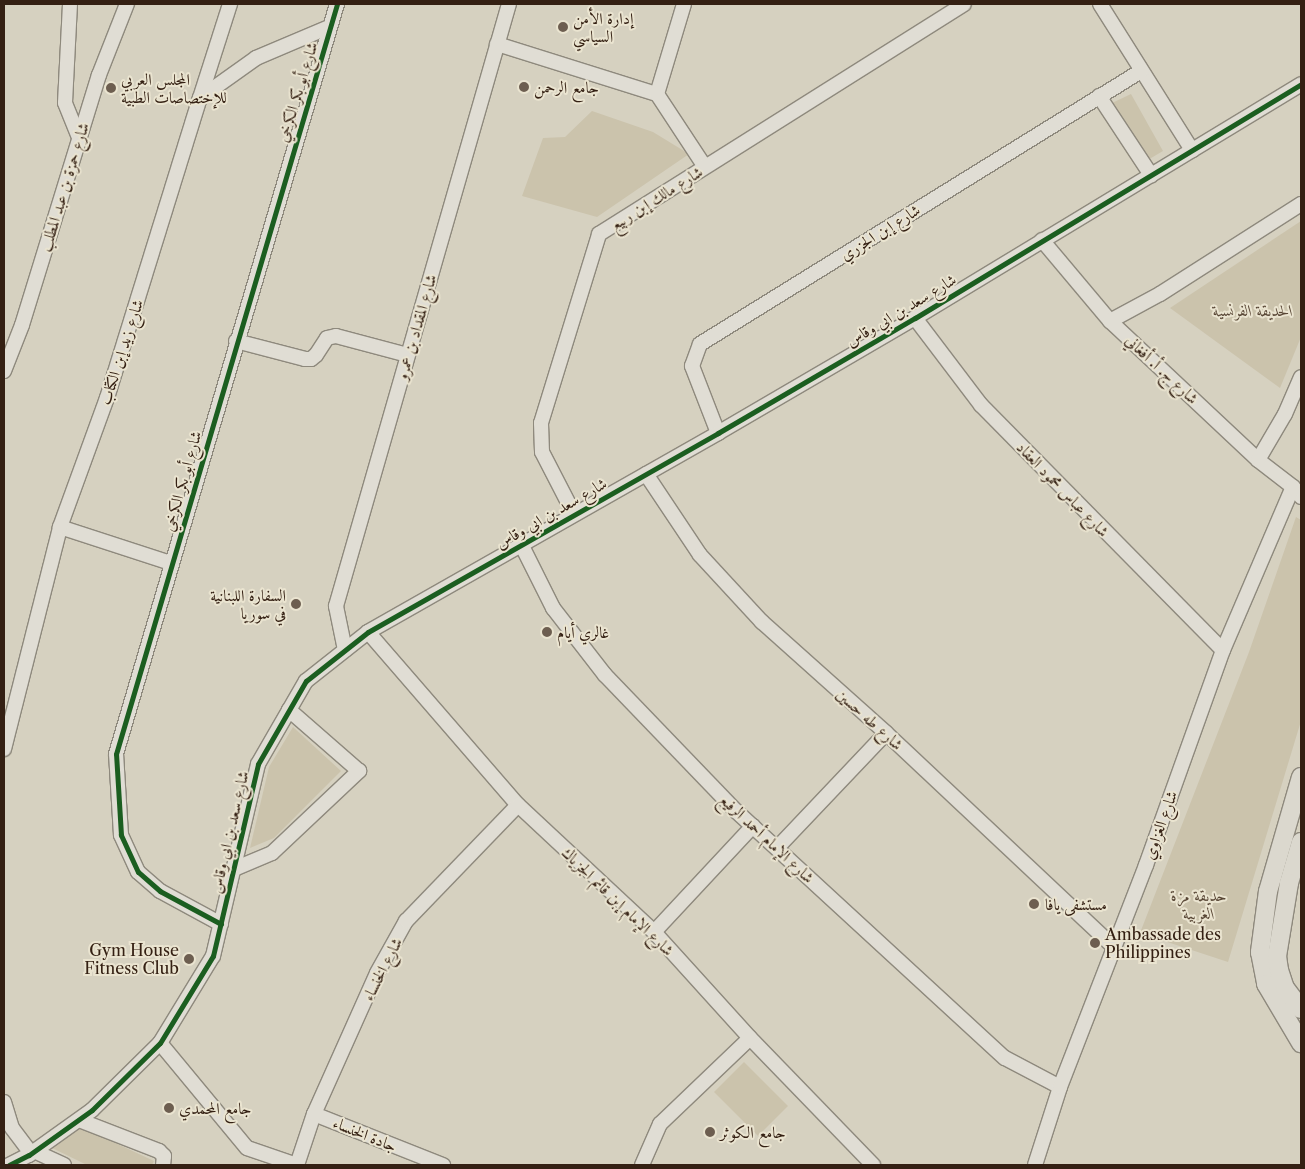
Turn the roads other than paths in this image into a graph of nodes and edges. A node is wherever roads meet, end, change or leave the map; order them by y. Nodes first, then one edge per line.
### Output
1 (70, 4) edge
2 (127, 4) edge
3 (230, 4) edge
4 (336, 4) edge
5 (509, 4) edge
6 (684, 4) edge
7 (964, 4) edge
8 (1100, 4) edge
9 (329, 27) junction
10 (497, 44) junction
11 (1142, 71) junction
12 (1301, 84) edge
13 (657, 94) junction
14 (1099, 96) junction
15 (200, 98) junction
16 (79, 138) junction
17 (1192, 150) junction
18 (706, 167) junction
19 (1151, 175) junction
20 (1301, 204) edge
21 (1042, 240) junction
22 (915, 318) junction
23 (1110, 322) junction
24 (236, 341) junction
25 (408, 355) junction
26 (4, 371) edge
27 (1301, 377) edge
28 (718, 433) junction
29 (1258, 460) junction
30 (646, 474) junction
31 (1298, 491) edge
32 (574, 514) junction
33 (60, 526) junction
34 (521, 544) junction
35 (171, 563) junction
36 (368, 632) junction
37 (345, 650) junction
38 (1223, 650) junction
39 (289, 710) junction
40 (886, 733) junction
41 (4, 750) edge
42 (1301, 778) edge
43 (518, 805) junction
44 (753, 826) junction
45 (1301, 842) edge
46 (778, 848) junction
47 (234, 869) junction
48 (221, 924) junction
49 (654, 932) junction
50 (1114, 947) junction
51 (1301, 1009) edge
52 (750, 1038) junction
53 (1301, 1042) edge
54 (160, 1043) junction
55 (1060, 1087) junction
56 (4, 1102) edge
57 (314, 1114) junction
58 (79, 1120) junction
59 (29, 1156) edge
60 (163, 1161) edge
61 (9, 1165) edge
62 (64, 1165) edge
63 (297, 1165) edge
64 (443, 1165) edge
65 (642, 1165) edge
66 (873, 1165) edge
67 (1035, 1165) edge

1 - 16 street
2 - 16 street, شارع حمزة بن عبد المطلب
3 - 15 street, شارع زيد إبن الكتاب
4 - 9 street, شارع أبو بكر الكرخي
5 - 10 street, شارع المقداد بن عمرو
6 - 13 street
7 - 18 street, شارع مالك إبن ربيع
8 - 11 street
9 - 15 street
9 - 24 street, شارع أبو بكر الكرخي
10 - 13 street
10 - 25 street, شارع المقداد بن عمرو
11 - 14 street, شارع إبن الجزري
11 - 17 street
12 - 17 street, شارع سعد بن ابي وقاس
13 - 18 street
14 - 19 street
14 - 28 street, شارع إبن الجزري
15 - 33 street, شارع زيد إبن الكتاب
16 - 26 street, شارع حمزة بن عبد المطلب
17 - 19 street, شارع سعد بن ابي وقاس
18 - 32 street, شارع مالك إبن ربيع
19 - 21 street, شارع سعد بن ابي وقاس
20 - 23 street
21 - 22 street, شارع سعد بن ابي وقاس
21 - 23 street, شارع ج. أ. أفغاني
22 - 28 street, شارع سعد بن ابي وقاس
22 - 38 street, شارع عباس محمود العقاد
23 - 29 street, شارع ج. أ. أفغاني
24 - 25 street
24 - 35 street, شارع أبو بكر الكرخي
25 - 37 street, شارع المقداد بن عمرو
27 - 29 street
28 - 30 street, شارع سعد بن ابي وقاس
29 - 31 street, شارع ج. أ. أفغاني
30 - 32 street, شارع سعد بن ابي وقاس
30 - 40 street, شارع طه حسين
31 - 38 street, شارع الغزاوي
32 - 34 street, شارع سعد بن ابي وقاس
33 - 35 street
33 - 41 street, شارع زيد إبن الكتاب
34 - 36 street, شارع سعد بن ابي وقاس
34 - 44 street, شارع الإمام أحمد الرفيع
35 - 48 street, شارع أبو بكر الكرخي
36 - 37 street, شارع سعد بن ابي وقاس
36 - 43 street, شارع الإمام إبن قائم الجزياك
37 - 39 street, شارع سعد بن ابي وقاس
38 - 50 street, شارع الغزاوي
39 - 47 street, شارع سعد بن ابي وقاس
39 - 47 street
40 - 46 street
40 - 50 street, شارع طه حسين
42 - 53 main road
43 - 49 street, شارع الإمام إبن قائم الجزياك
43 - 57 street, شارع الخنساء
44 - 46 street, شارع الإمام أحمد الرفيع
44 - 49 street
45 - 51 main road
46 - 55 street, شارع الإمام أحمد الرفيع
47 - 48 street, شارع سعد بن ابي وقاس
48 - 54 street, شارع سعد بن ابي وقاس
49 - 52 street, شارع الإمام إبن قائم الجزياك
50 - 55 street, شارع الغزاوي
52 - 65 street
52 - 66 street, شارع الإمام إبن قائم الجزياك
54 - 58 street, شارع سعد بن ابي وقاس
54 - 63 street
55 - 67 street, شارع الغزاوي
56 - 59 street
57 - 63 street, شارع الخنساء
57 - 64 street, جادة الخنساء
58 - 59 street, شارع سعد بن ابي وقاس
58 - 60 street
59 - 61 street, شارع سعد بن ابي وقاس
59 - 62 street

